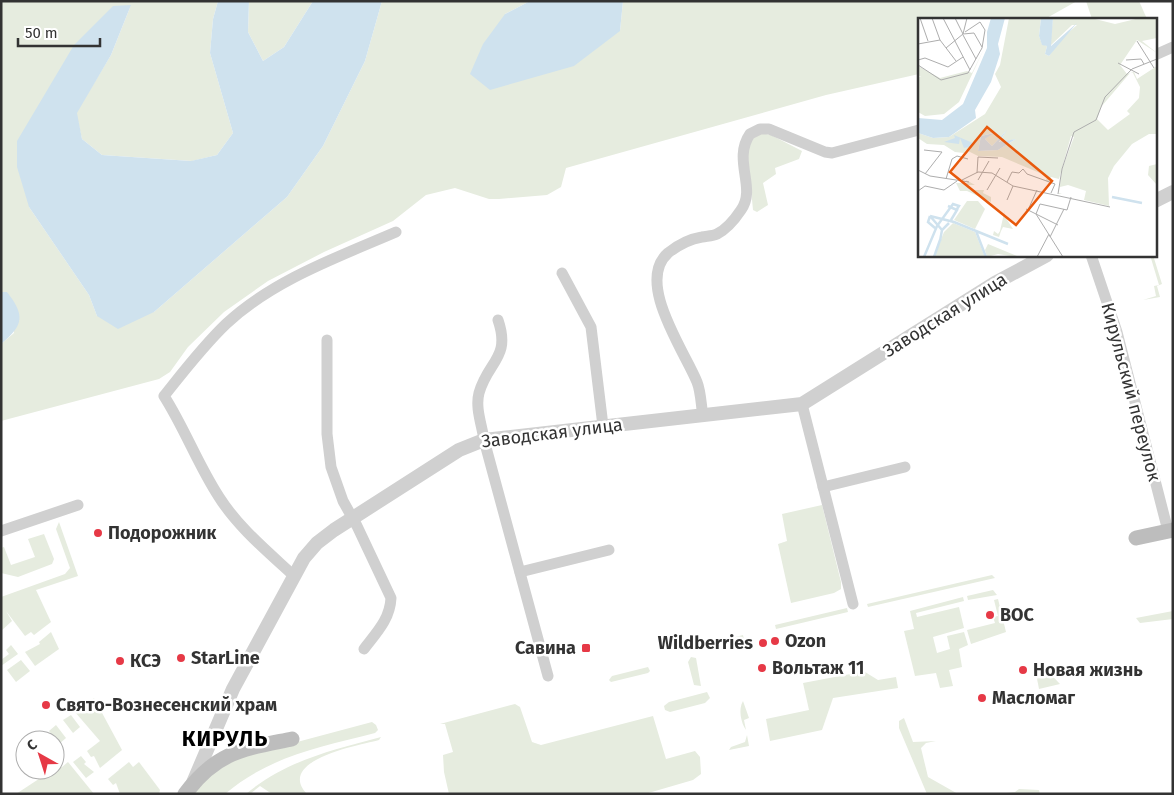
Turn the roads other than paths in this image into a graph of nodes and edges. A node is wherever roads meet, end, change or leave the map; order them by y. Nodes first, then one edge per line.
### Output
1 (1173, 47) edge
2 (1156, 55) edge
3 (918, 130) edge
4 (1173, 192) edge
5 (1156, 200) edge
6 (396, 232) dead end
7 (1045, 256) edge
8 (1091, 256) edge
9 (562, 274) dead end
10 (498, 320) dead end
11 (327, 340) dead end
12 (802, 404) junction
13 (703, 416) junction
14 (603, 426) junction
15 (484, 440) junction
16 (905, 468) dead end
17 (822, 487) junction
18 (78, 505) dead end
19 (353, 518) junction
20 (1170, 530) edge
21 (1, 531) edge
22 (1136, 538) dead end
23 (610, 550) dead end
24 (520, 572) junction
25 (293, 576) junction
26 (853, 604) dead end
27 (364, 649) dead end
28 (548, 676) dead end
29 (292, 739) dead end
30 (188, 790) edge

1 - 2 street
3 - 13 street
4 - 5 street
6 - 25 street
7 - 12 street, Заводская улица
8 - 20 street, Кирульский переулок
9 - 14 street
10 - 15 street
11 - 19 street
12 - 13 street, Заводская улица
12 - 17 street
13 - 14 street, Заводская улица
14 - 15 street, Заводская улица
15 - 19 street, Заводская улица
15 - 24 street
16 - 17 street
17 - 26 street
18 - 21 street
19 - 25 street, Заводская улица
19 - 27 street
20 - 22 main road
23 - 24 street
24 - 28 street
25 - 30 street, Заводская улица
29 - 30 main road

